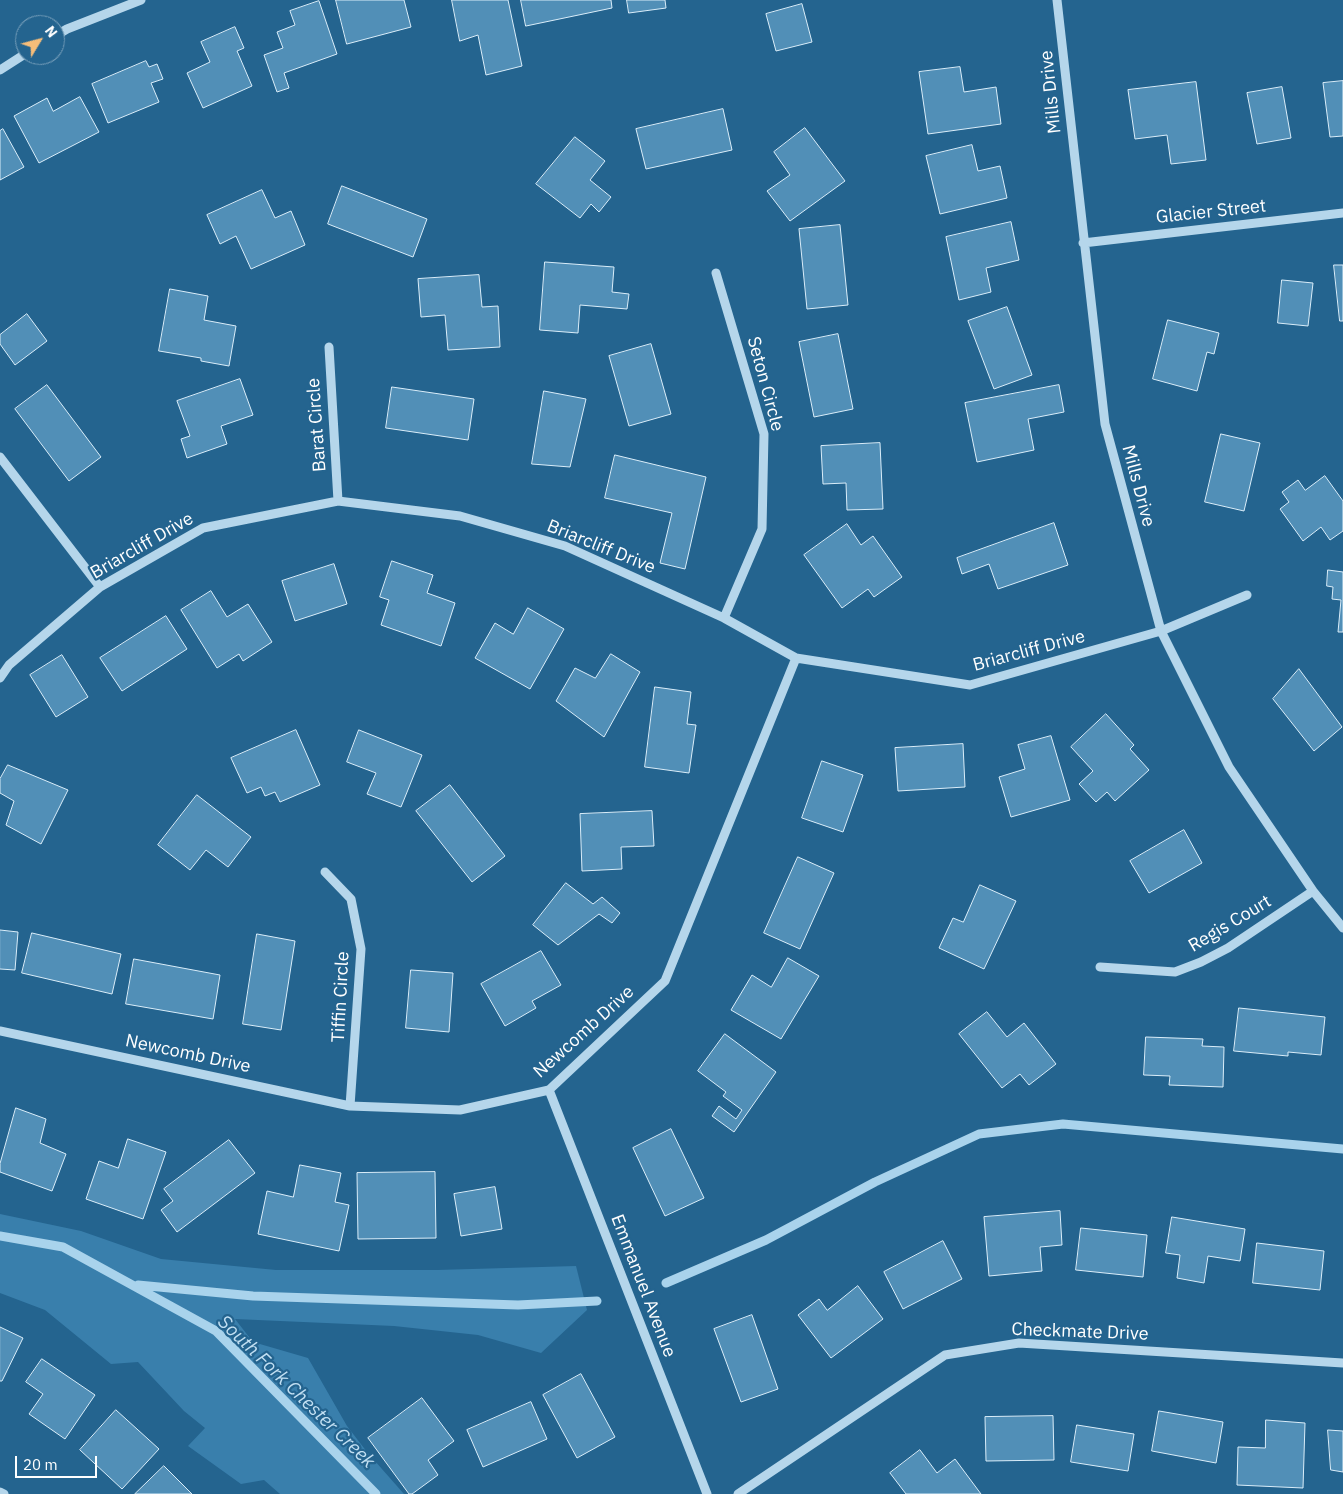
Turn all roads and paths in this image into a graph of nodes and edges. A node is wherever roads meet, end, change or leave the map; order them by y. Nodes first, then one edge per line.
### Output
1 (141, 0) edge
2 (1057, 0) edge
3 (65, 30) edge
4 (15, 60) edge
5 (0, 70) edge
6 (1343, 213) edge
7 (1083, 243) junction
8 (716, 273) dead end
9 (329, 347) dead end
10 (0, 457) edge
11 (338, 501) junction
12 (100, 587) junction
13 (1247, 596) dead end
14 (724, 618) junction
15 (1161, 631) junction
16 (796, 658) junction
17 (0, 678) edge
18 (325, 872) dead end
19 (1313, 891) junction
20 (1343, 928) edge
21 (1100, 967) dead end
22 (0, 1031) edge
23 (548, 1090) junction
24 (350, 1106) junction
25 (1343, 1363) edge
26 (0, 1492) edge
27 (4, 1494) edge
28 (707, 1494) edge
29 (738, 1494) edge

1 - 3 street
2 - 7 street, Mills Drive
4 - 5 street
6 - 7 street, Glacier Street
7 - 15 street, Mills Drive
8 - 14 street, Seton Circle
9 - 11 street, Barat Circle
10 - 12 street
11 - 12 street, Briarcliff Drive
11 - 14 street, Briarcliff Drive
12 - 17 street, Briarcliff Drive
13 - 15 street, Briarcliff Drive
14 - 16 street, Briarcliff Drive
15 - 16 street, Briarcliff Drive
15 - 19 street, Mills Drive
16 - 23 street, Newcomb Drive
18 - 24 street, Tiffin Circle
19 - 20 street, Mills Drive
19 - 21 street, Regis Court
22 - 24 street, Newcomb Drive
23 - 24 street, Newcomb Drive
23 - 28 street, Emmanuel Avenue
25 - 29 street, Checkmate Drive
26 - 27 street

